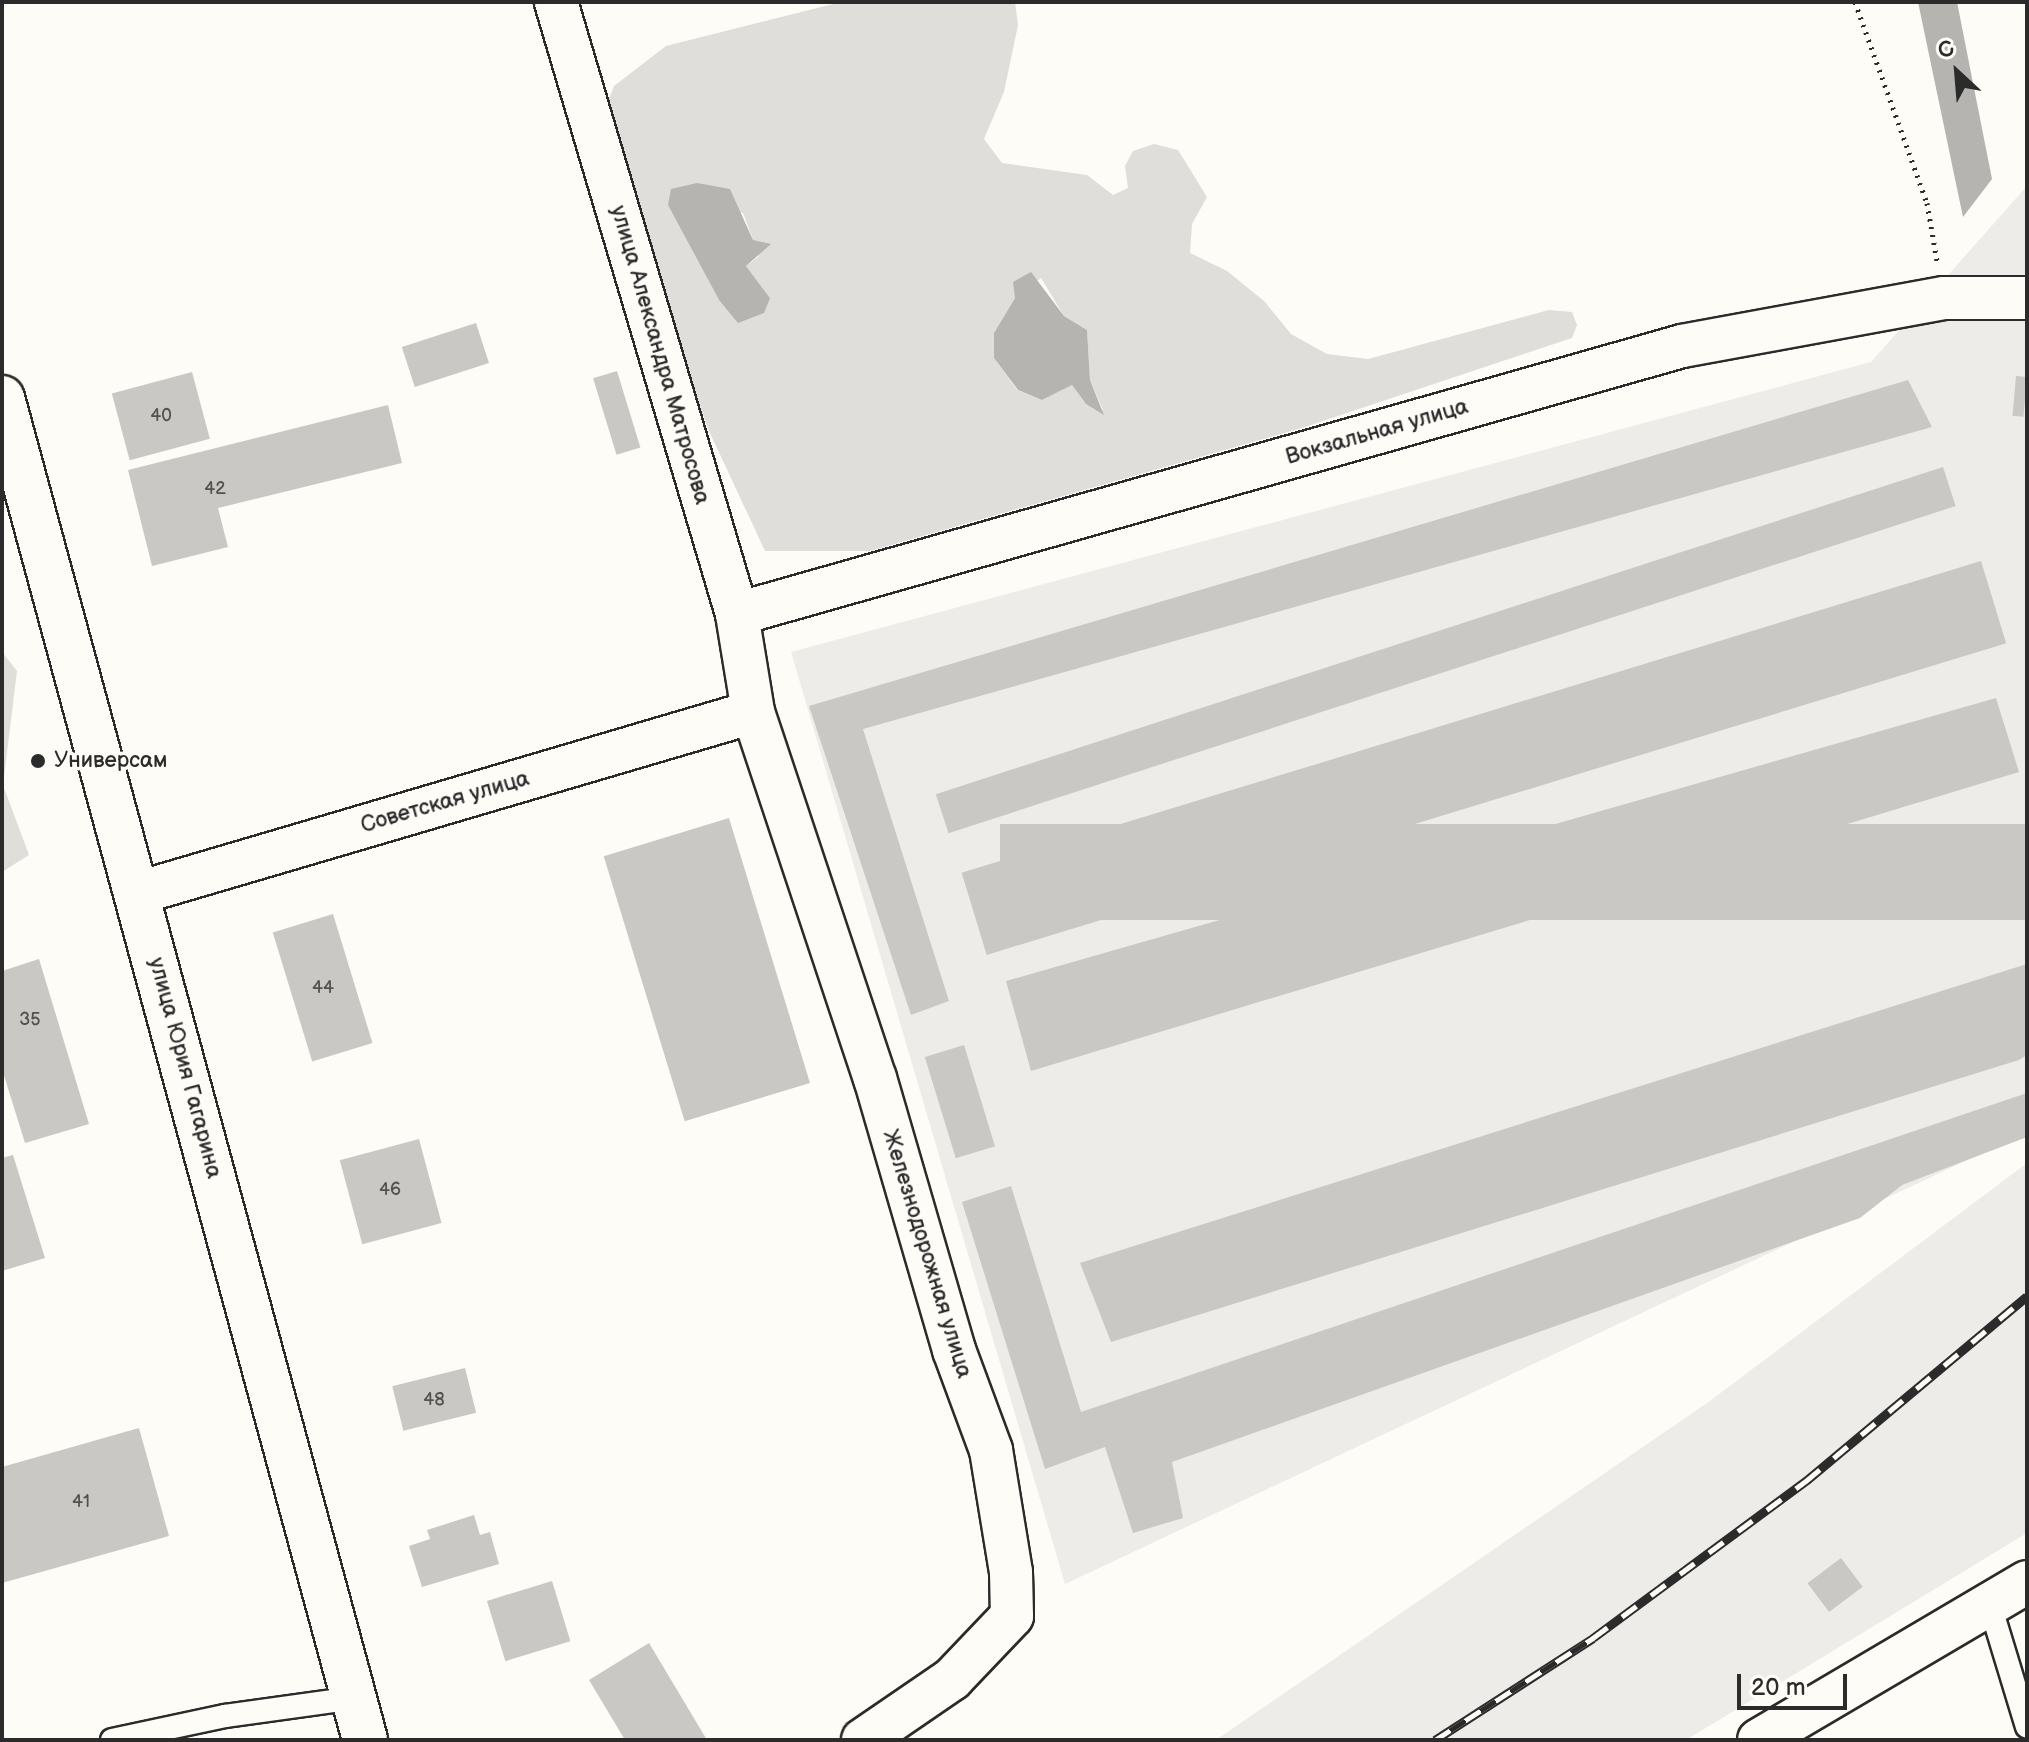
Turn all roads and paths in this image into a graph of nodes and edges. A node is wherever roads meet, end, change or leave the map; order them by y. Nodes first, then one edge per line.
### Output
1 (556, 2) edge
2 (1855, 2) edge
3 (1944, 298) junction
4 (2027, 298) edge
5 (2, 398) edge
6 (737, 614) junction
7 (753, 712) junction
8 (138, 893) junction
9 (2027, 1582) edge
10 (1990, 1605) junction
11 (355, 1698) junction
12 (2027, 1727) edge
13 (112, 1740) edge
14 (365, 1740) edge
15 (863, 1740) edge
16 (1759, 1740) edge

1 - 6 street, улица Александра Матросова
2 - 3 path
3 - 4 street, Вокзальная улица
3 - 6 street, Вокзальная улица
5 - 8 street, улица Юрия Гагарина
6 - 7 street, улица Александра Матросова
7 - 8 street, Советская улица
7 - 15 street, Железнодорожная улица
8 - 11 street, улица Юрия Гагарина
9 - 10 street
10 - 12 lane
10 - 16 street
11 - 13 lane
11 - 14 street, улица Юрия Гагарина

